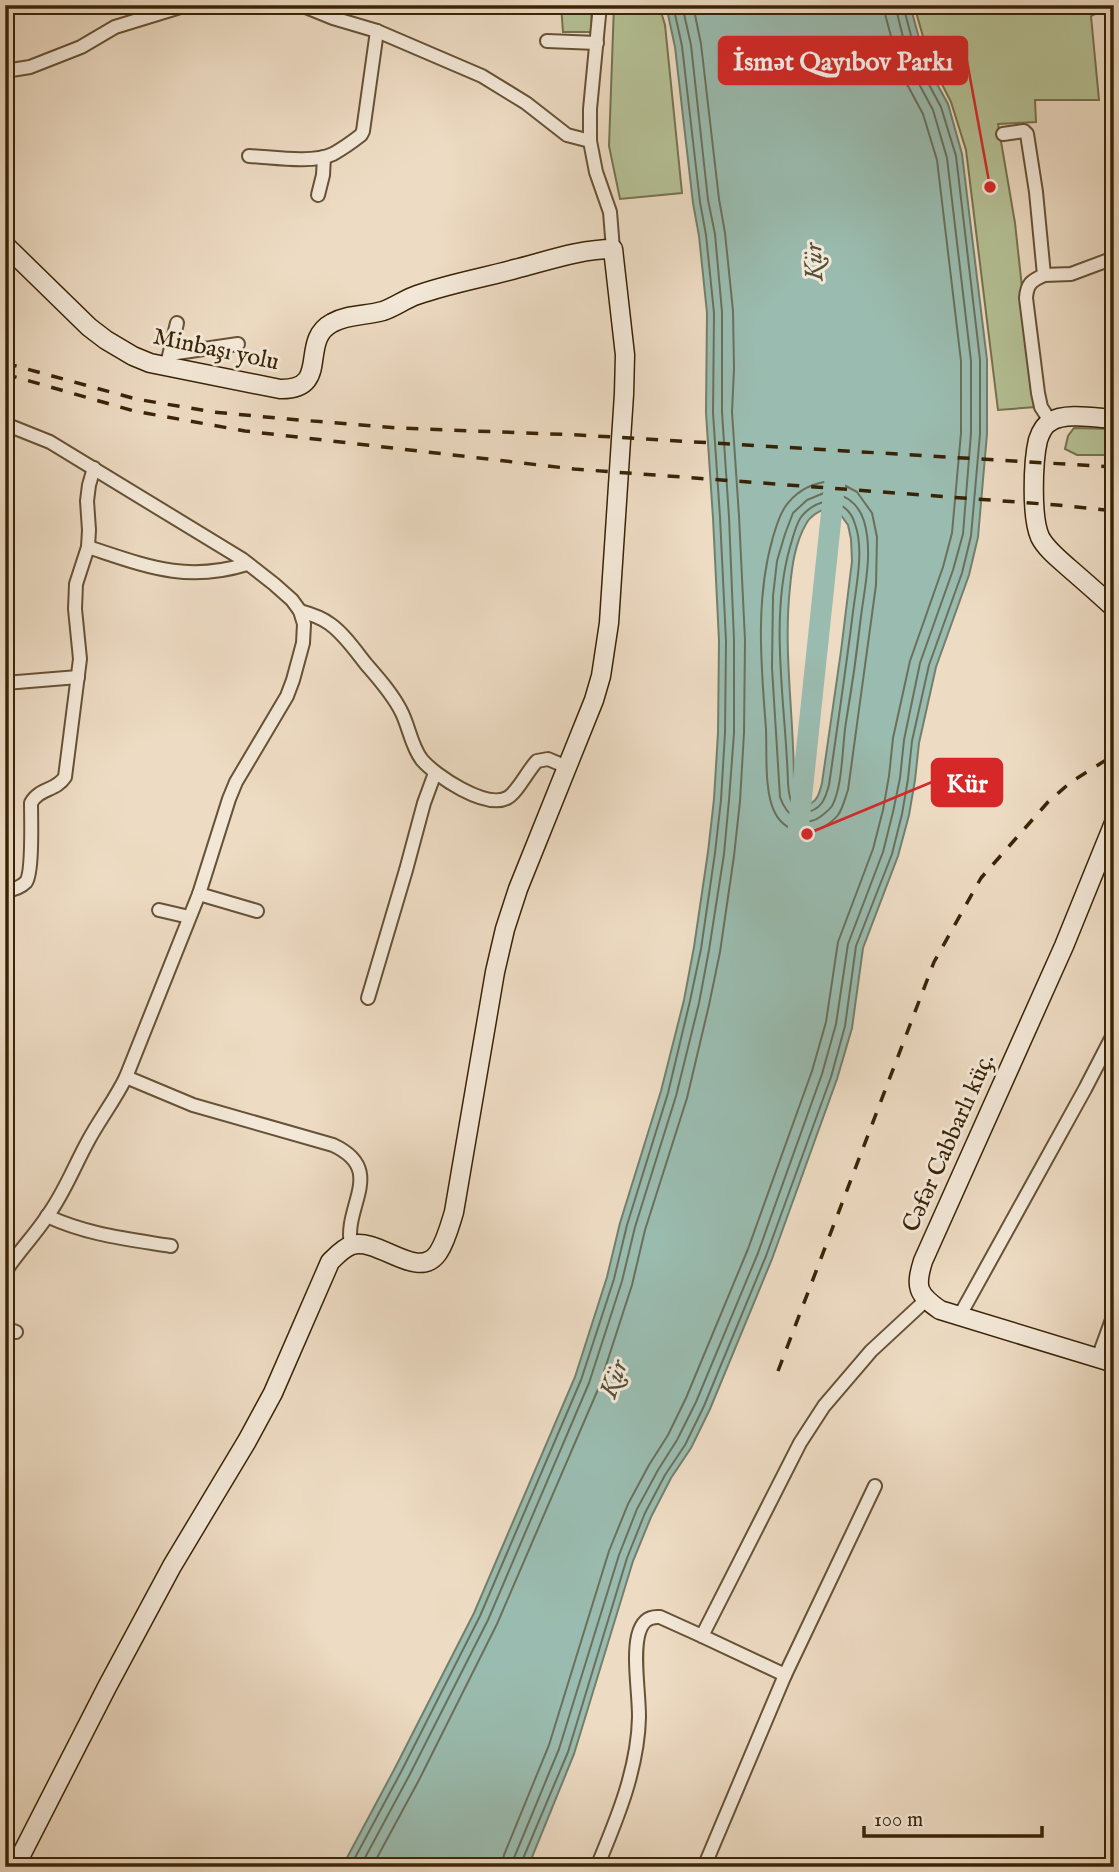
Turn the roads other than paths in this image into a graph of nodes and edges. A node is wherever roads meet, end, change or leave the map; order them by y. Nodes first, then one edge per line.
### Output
1 (181, 5) edge
2 (301, 5) edge
3 (600, 5) edge
4 (377, 31) junction
5 (547, 41) dead end
6 (597, 43) junction
7 (5, 71) edge
8 (1003, 134) dead end
9 (590, 141) junction
10 (249, 156) dead end
11 (324, 157) junction
12 (318, 195) dead end
13 (5, 245) edge
14 (613, 249) junction
15 (1114, 258) edge
16 (1044, 275) junction
17 (177, 323) dead end
18 (238, 344) dead end
19 (168, 361) junction
20 (1114, 419) edge
21 (1050, 421) junction
22 (5, 424) edge
23 (94, 468) junction
24 (88, 547) junction
25 (247, 564) junction
26 (1114, 608) edge
27 (300, 611) junction
28 (78, 677) junction
29 (5, 683) edge
30 (567, 767) junction
31 (435, 773) junction
32 (1114, 823) edge
33 (5, 891) edge
34 (198, 894) junction
35 (159, 910) dead end
36 (257, 911) dead end
37 (189, 917) junction
38 (368, 998) dead end
39 (1114, 1033) edge
40 (126, 1077) junction
41 (47, 1216) junction
42 (351, 1245) junction
43 (172, 1246) dead end
44 (5, 1272) edge
45 (926, 1300) junction
46 (1114, 1314) edge
47 (959, 1317) junction
48 (1106, 1361) edge
49 (876, 1486) dead end
50 (702, 1636) junction
51 (785, 1675) junction
52 (15, 1867) edge
53 (597, 1867) edge
54 (704, 1867) edge

1 - 7 street
2 - 4 street
3 - 6 street
4 - 9 street
4 - 11 street
5 - 6 street
6 - 9 street
8 - 16 street
9 - 14 street
10 - 11 street
11 - 12 street
13 - 19 street, Minbaşı yolu
14 - 19 street, Minbaşı yolu
14 - 30 street
15 - 16 street
16 - 21 street
17 - 19 street
18 - 19 street
20 - 21 street
21 - 26 street
22 - 23 street
23 - 24 street
23 - 25 street
24 - 25 street
24 - 28 street
25 - 27 street
27 - 31 street
27 - 34 street
28 - 29 street
28 - 33 street
30 - 31 street
30 - 42 street
31 - 38 street
32 - 45 street, Cəfər Cabbarlı küç.
34 - 36 street
34 - 37 street
35 - 37 street
37 - 40 street
39 - 47 street
40 - 41 street
40 - 42 street
41 - 43 street
41 - 44 street
42 - 52 street
45 - 47 street
45 - 50 street
46 - 48 street
47 - 48 street
49 - 51 street
50 - 51 street
50 - 53 street
51 - 54 street

